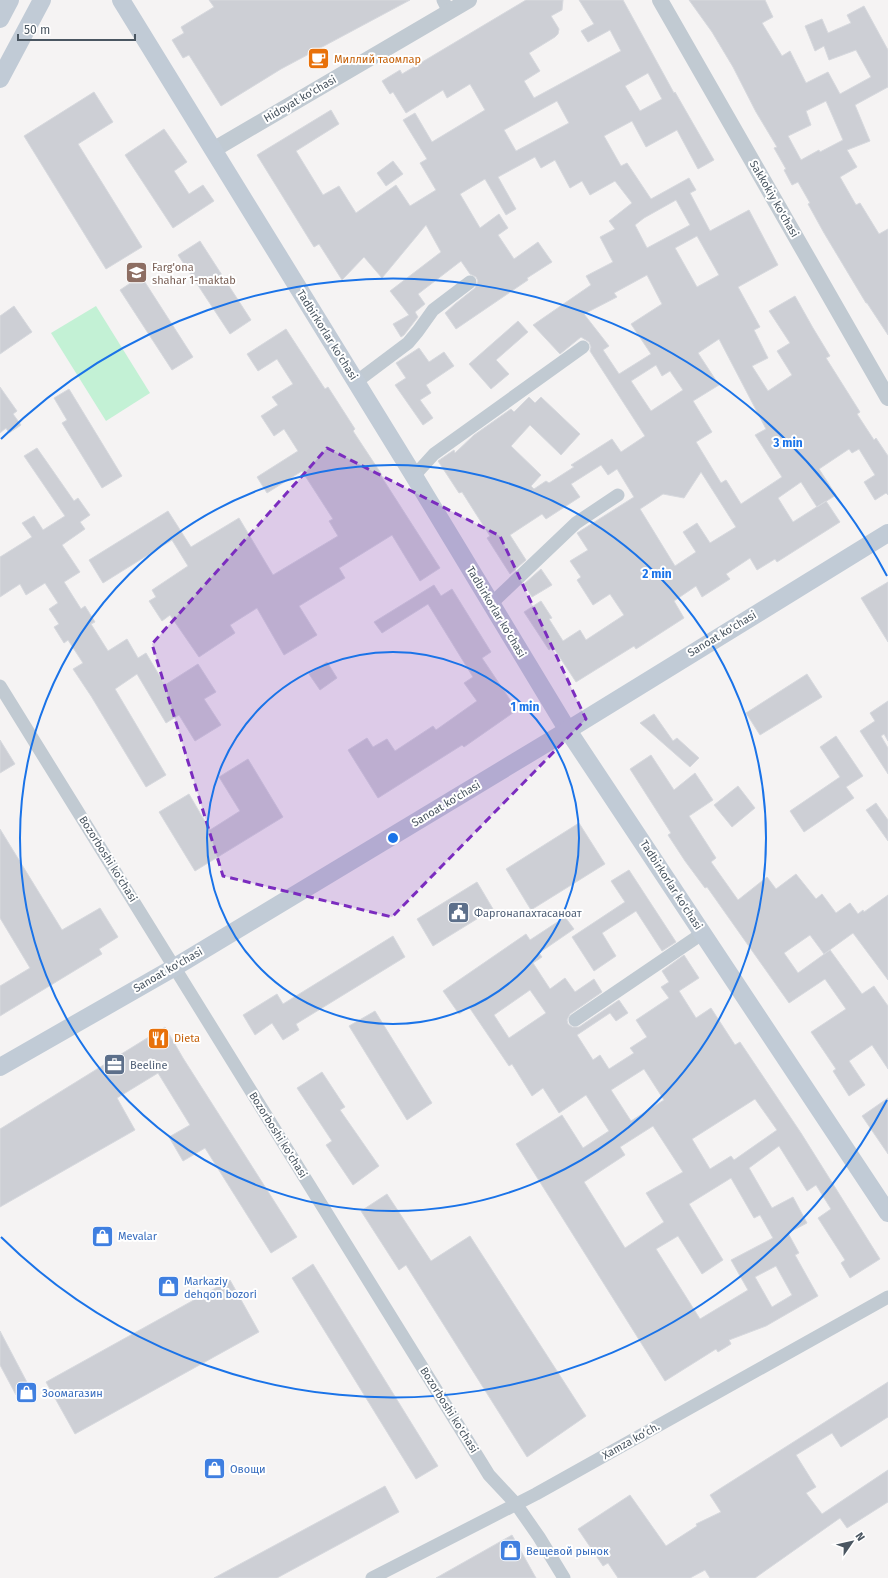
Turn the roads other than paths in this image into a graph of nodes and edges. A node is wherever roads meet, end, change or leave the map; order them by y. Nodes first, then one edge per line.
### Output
1 (10, 0) edge
2 (42, 0) edge
3 (122, 0) edge
4 (469, 0) edge
5 (660, 0) edge
6 (446, 6) edge
7 (0, 19) edge
8 (0, 79) edge
9 (213, 150) junction
10 (470, 282) dead end
11 (583, 347) dead end
12 (356, 382) junction
13 (888, 398) edge
14 (414, 476) junction
15 (618, 495) dead end
16 (888, 533) edge
17 (492, 603) junction
18 (0, 686) edge
19 (567, 729) junction
20 (702, 934) junction
21 (175, 967) junction
22 (575, 1020) dead end
23 (0, 1067) edge
24 (888, 1213) edge
25 (888, 1297) edge
26 (516, 1504) junction
27 (372, 1578) edge
28 (564, 1578) edge

1 - 7 main road
2 - 8 main road
3 - 9 main road, Tadbirkorlar ko'chasi
4 - 6 street, Hidoyat ko'chasi
5 - 13 street, Sakkokiy ko'chasi
6 - 9 street, Hidoyat ko'chasi
9 - 12 main road, Tadbirkorlar ko'chasi
10 - 12 street
11 - 14 street
12 - 14 main road, Tadbirkorlar ko'chasi
14 - 17 main road, Tadbirkorlar ko'chasi
15 - 17 street
16 - 19 main road, Sanoat ko'chasi
17 - 19 main road, Tadbirkorlar ko'chasi
18 - 21 street, Bozorboshi ko'chasi
19 - 20 main road, Tadbirkorlar ko'chasi
19 - 21 main road, Sanoat ko'chasi
20 - 22 street
20 - 24 main road, Tadbirkorlar ko'chasi
21 - 23 main road, Sanoat ko'chasi
21 - 26 street, Bozorboshi ko'chasi
25 - 26 street, Xamza ko‘ch.
26 - 27 street, Xamza ko‘ch.
26 - 28 street, Bozorboshi ko'chasi

